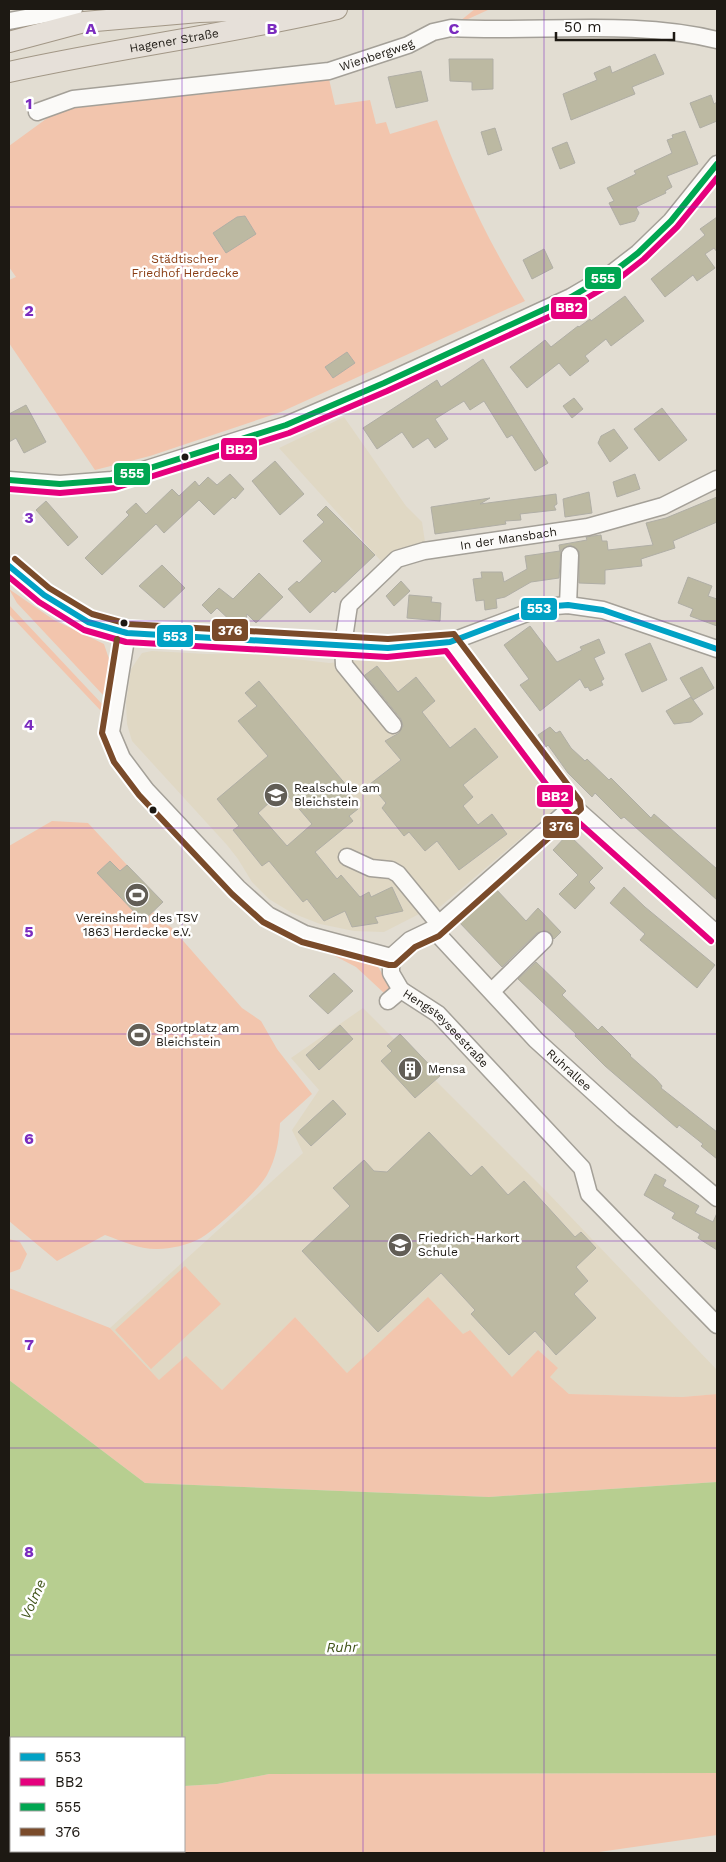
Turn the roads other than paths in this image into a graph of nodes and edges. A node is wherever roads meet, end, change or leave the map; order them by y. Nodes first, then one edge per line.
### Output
1 (74, 9) edge
2 (303, 9) edge
3 (337, 9) edge
4 (9, 21) edge
5 (717, 40) edge
6 (9, 42) edge
7 (9, 72) edge
8 (37, 112) dead end
9 (717, 164) edge
10 (9, 480) edge
11 (717, 480) edge
12 (570, 556) dead end
13 (9, 566) edge
14 (568, 605) junction
15 (126, 633) junction
16 (450, 642) junction
17 (343, 645) junction
18 (717, 649) edge
19 (393, 725) dead end
20 (573, 806) junction
21 (347, 857) dead end
22 (436, 927) junction
23 (717, 934) edge
24 (544, 940) dead end
25 (391, 957) junction
26 (401, 990) junction
27 (492, 991) junction
28 (388, 1001) dead end
29 (717, 1198) edge
30 (717, 1325) edge

1 - 4 street
2 - 6 main road
3 - 7 main road, Hagener Straße
5 - 8 street, Wienbergweg
9 - 10 street
11 - 17 street, In der Mansbach
12 - 14 street
13 - 15 street
14 - 16 street
14 - 18 street
15 - 17 street
15 - 25 street
16 - 17 street
16 - 20 street
17 - 19 street, In der Mansbach
20 - 22 street
20 - 23 street
21 - 22 street, Ruhrallee
22 - 25 street
22 - 27 street, Ruhrallee
24 - 27 street
25 - 26 street, Hengsteyseestraße
26 - 28 street
26 - 30 street, Hengsteyseestraße
27 - 29 street, Ruhrallee

